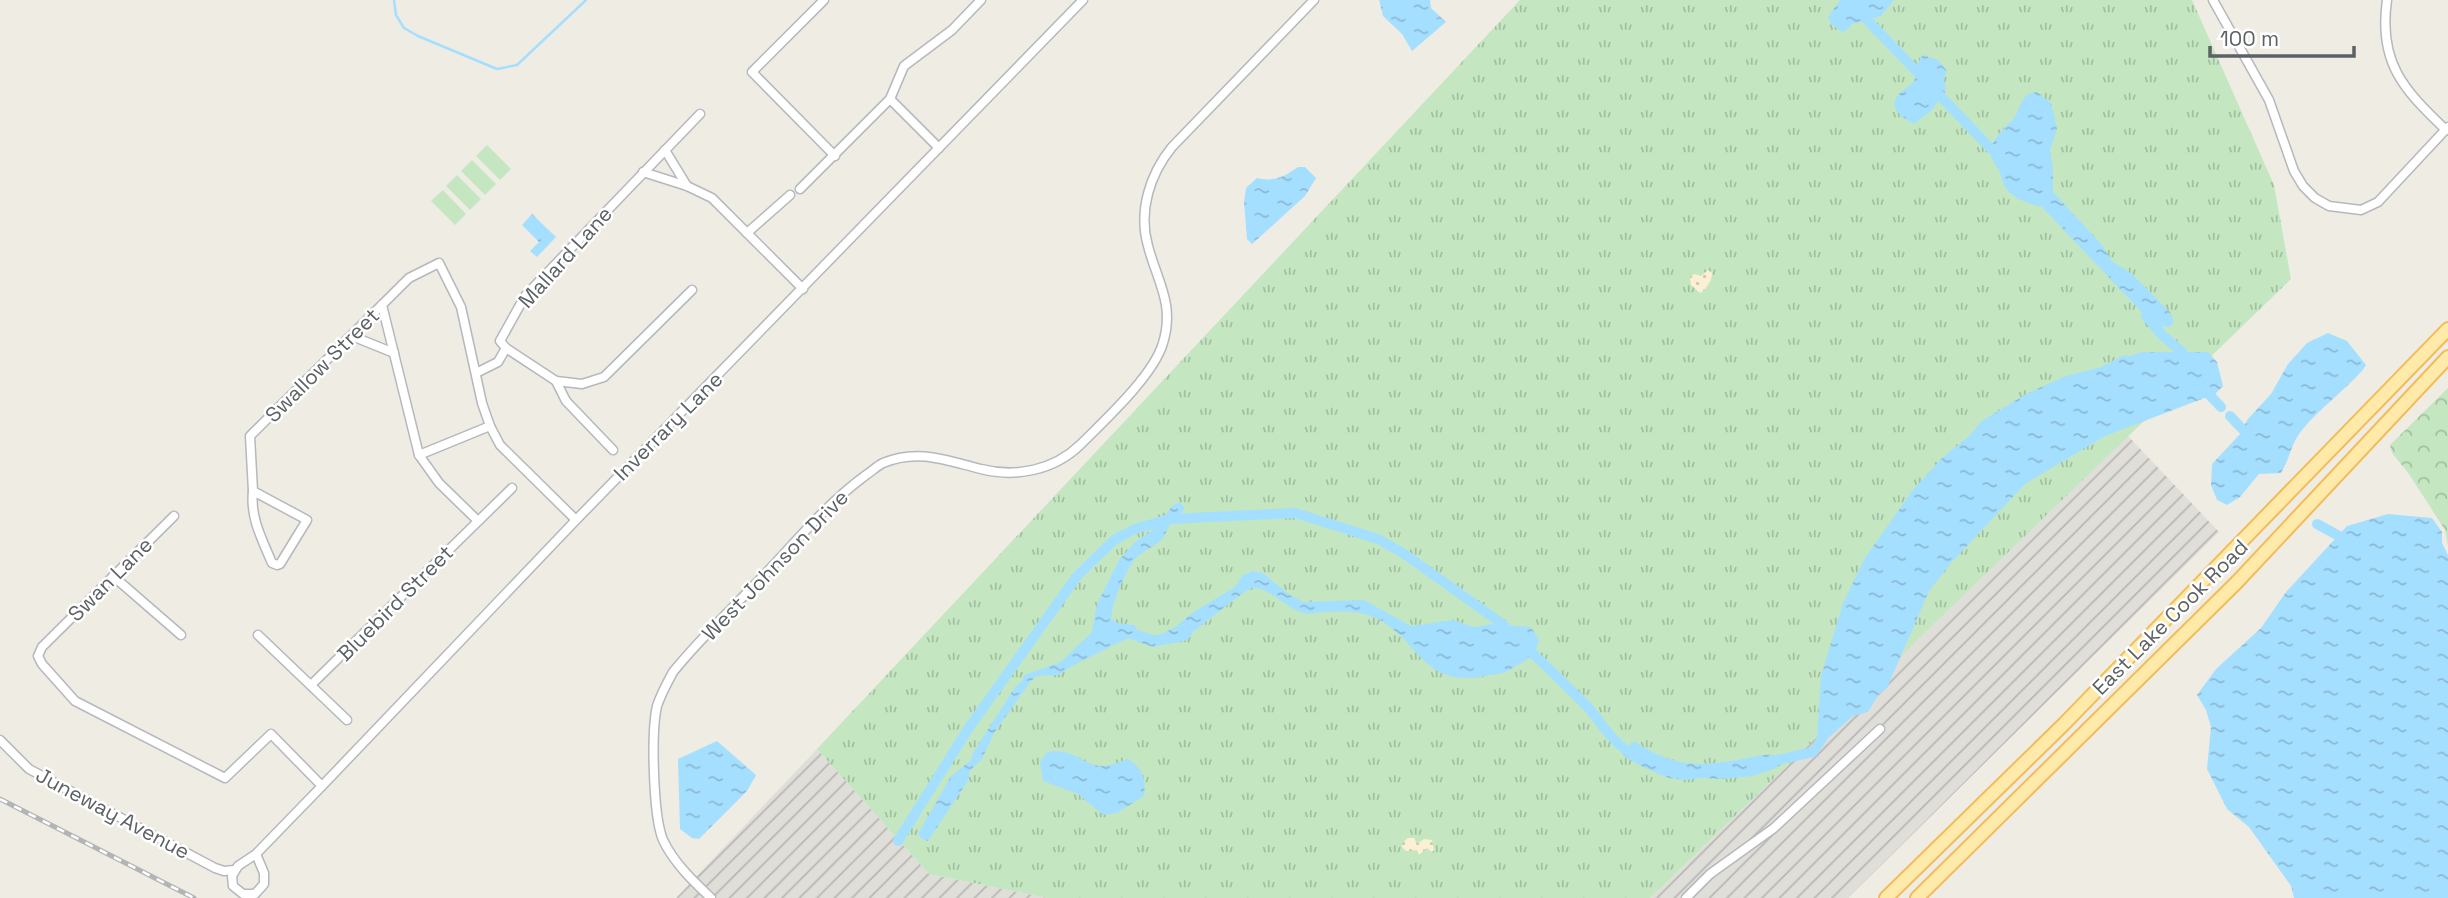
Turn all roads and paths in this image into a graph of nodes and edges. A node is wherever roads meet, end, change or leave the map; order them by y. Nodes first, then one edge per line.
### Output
1 (824, 0) edge
2 (981, 0) edge
3 (1083, 0) edge
4 (1314, 0) edge
5 (2213, 0) edge
6 (2387, 0) edge
7 (890, 99) junction
8 (700, 114) dead end
9 (2447, 129) edge
10 (939, 148) junction
11 (665, 150) junction
12 (835, 156) junction
13 (643, 172) junction
14 (687, 186) junction
15 (800, 189) dead end
16 (790, 195) dead end
17 (747, 233) junction
18 (803, 289) junction
19 (692, 290) dead end
20 (382, 305) junction
21 (2448, 329) edge
22 (352, 336) junction
23 (506, 348) junction
24 (394, 353) junction
25 (2448, 358) edge
26 (476, 373) junction
27 (556, 381) junction
28 (490, 426) junction
29 (613, 450) dead end
30 (419, 455) junction
31 (512, 488) dead end
32 (253, 491) junction
33 (174, 516) dead end
34 (576, 520) junction
35 (478, 521) junction
36 (113, 576) junction
37 (181, 635) dead end
38 (258, 635) dead end
39 (2136, 651) junction
40 (2151, 667) junction
41 (311, 685) junction
42 (347, 720) dead end
43 (1880, 729) dead end
44 (0, 740) edge
45 (322, 786) junction
46 (256, 853) junction
47 (234, 870) junction
48 (711, 898) edge
49 (1686, 898) edge
50 (1886, 898) edge
51 (1917, 898) edge

1 - 12 street
2 - 7 street
3 - 10 street, Inverrary Lane
4 - 48 street, West Johnson Drive
5 - 9 street
6 - 9 street
7 - 10 street
7 - 12 street
8 - 11 street
10 - 18 street, Inverrary Lane
11 - 13 street
11 - 14 street
12 - 15 street
13 - 14 street
13 - 23 street, Mallard Lane
14 - 17 street
16 - 17 street
17 - 18 street
18 - 34 street, Inverrary Lane
19 - 27 street
20 - 22 street, Swallow Street
20 - 24 street
20 - 26 street, Swallow Street
21 - 39 main road, East Lake Cook Road
22 - 24 street
22 - 32 street, Swallow Street
23 - 26 street
23 - 27 street
24 - 30 street
25 - 40 main road, East Lake Cook Road
26 - 28 street
27 - 29 street
28 - 30 street
28 - 34 street
30 - 35 street
31 - 35 street, Bluebird Street
32 - 32 street, Swallow Street
33 - 36 street, Swan Lane
34 - 45 street, Inverrary Lane
35 - 41 street, Bluebird Street
36 - 37 street
36 - 45 street, Swan Lane
38 - 41 street
39 - 40 main road
39 - 50 main road, East Lake Cook Road
40 - 51 main road, East Lake Cook Road
41 - 42 street
43 - 49 street
44 - 47 street, Juneway Avenue
45 - 46 street, Inverrary Lane
46 - 47 street, Inverrary Lane
46 - 47 street

